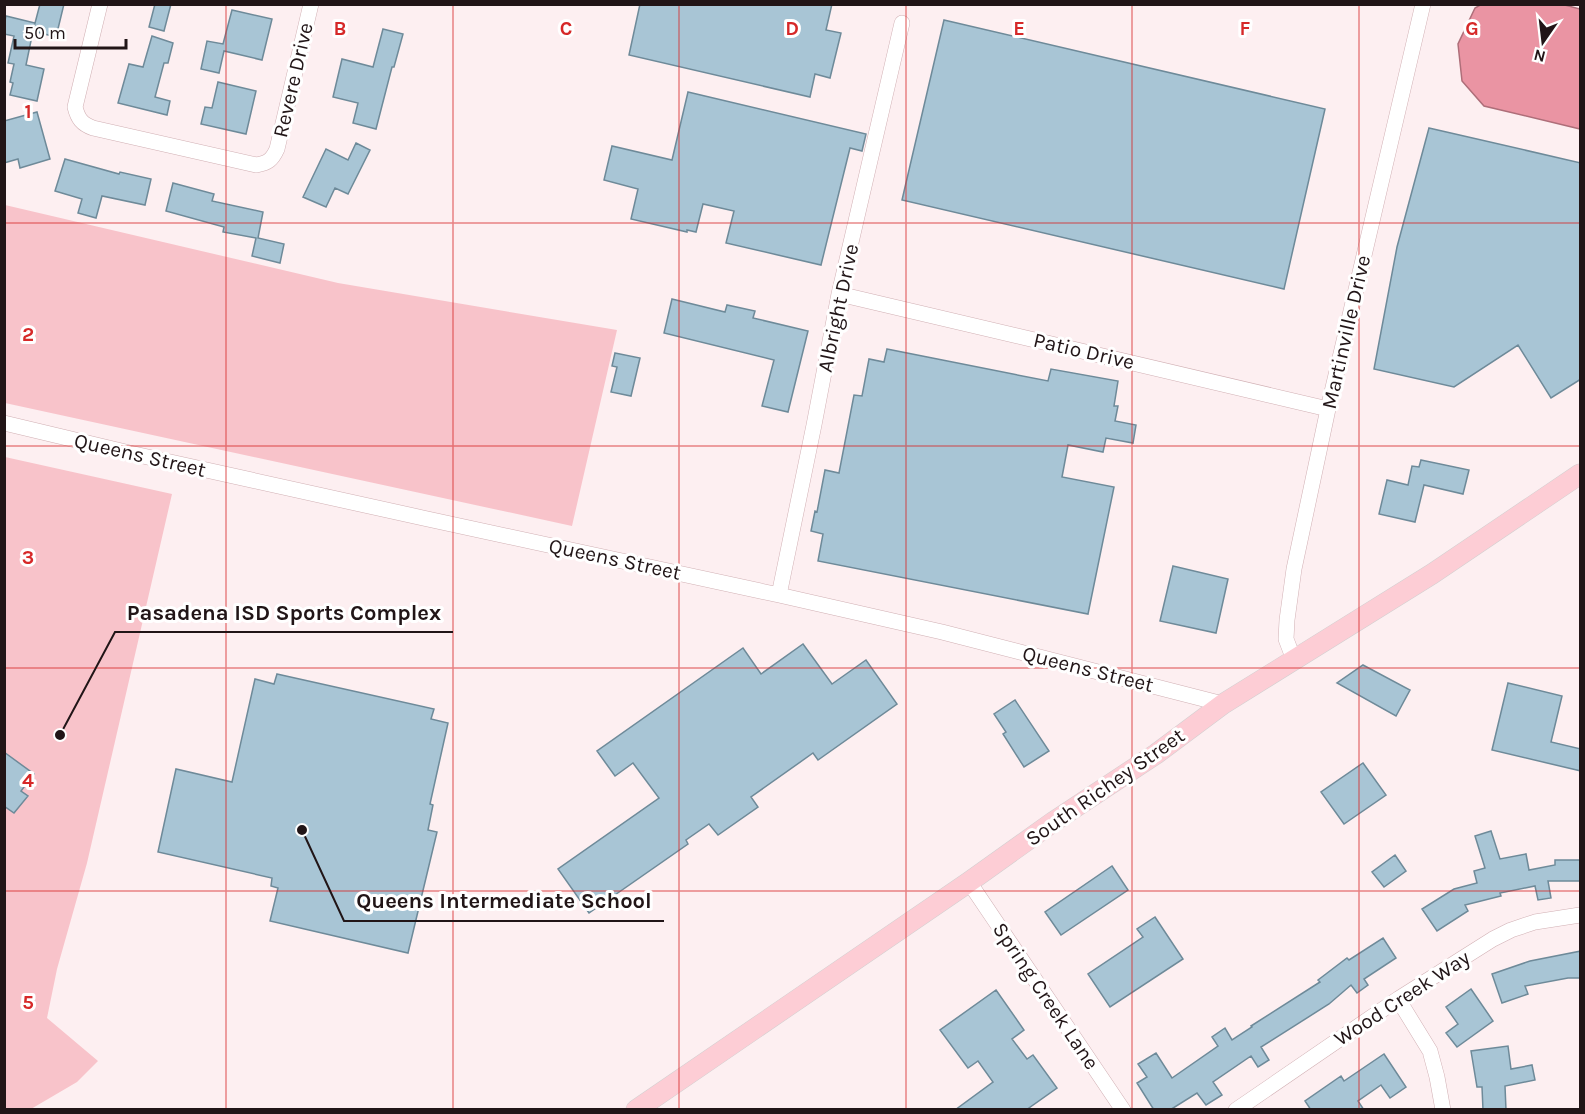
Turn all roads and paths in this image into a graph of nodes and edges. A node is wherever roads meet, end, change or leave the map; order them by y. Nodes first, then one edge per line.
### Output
1 (100, 4) edge
2 (311, 4) edge
3 (1423, 4) edge
4 (902, 23) dead end
5 (839, 294) junction
6 (1328, 409) junction
7 (4, 423) edge
8 (1581, 474) edge
9 (779, 595) junction
10 (1294, 660) junction
11 (1223, 704) junction
12 (969, 882) junction
13 (1581, 915) edge
14 (1398, 999) junction
15 (636, 1110) edge
16 (1123, 1110) edge
17 (1236, 1110) edge
18 (1443, 1110) edge

1 - 2 street, Revere Drive
3 - 6 street, Martinville Drive
4 - 5 street, Albright Drive
5 - 6 street, Patio Drive
5 - 9 street, Albright Drive
6 - 10 street, Martinville Drive
7 - 9 street, Queens Street
8 - 10 main road, South Richey Street
9 - 11 street, Queens Street
10 - 11 main road, South Richey Street
11 - 12 main road, South Richey Street
12 - 15 main road, South Richey Street
12 - 16 street, Spring Creek Lane
13 - 14 street, Wood Creek Way
14 - 17 street, Wood Creek Way
14 - 18 street

